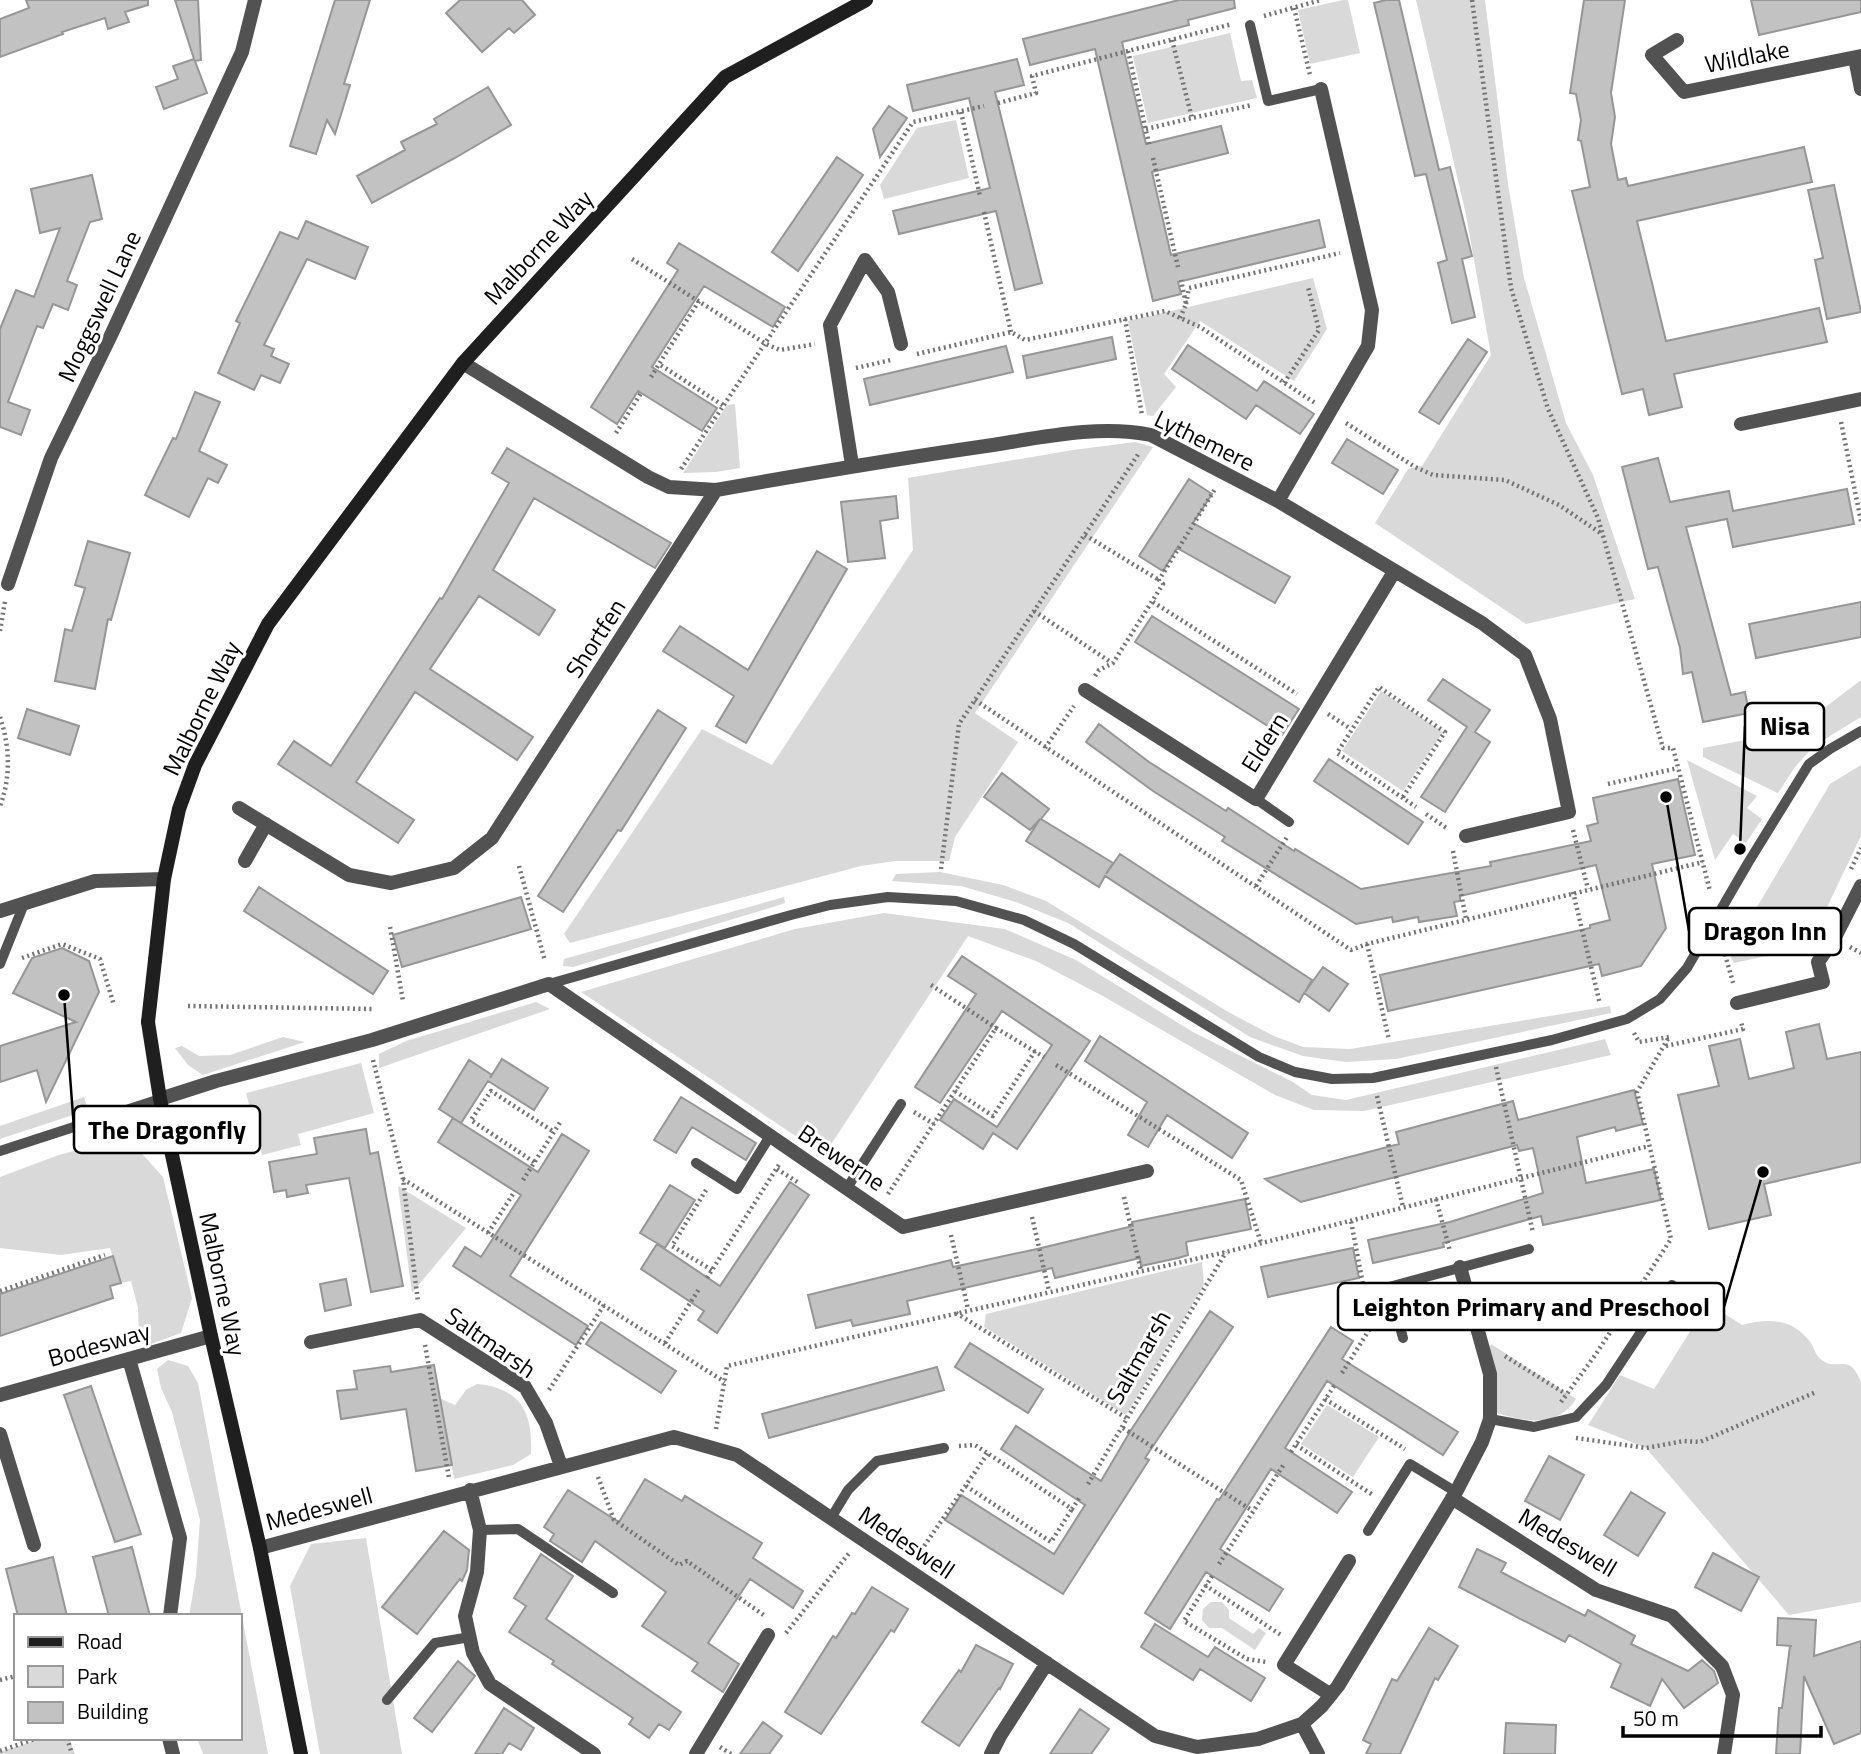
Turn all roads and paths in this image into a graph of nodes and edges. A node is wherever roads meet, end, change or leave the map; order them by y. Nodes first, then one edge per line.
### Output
1 (255, 0) edge
2 (866, 0) edge
3 (1321, 0) edge
4 (1472, 0) edge
5 (1294, 8) junction
6 (1248, 22) junction
7 (1172, 40) junction
8 (1677, 40) dead end
9 (1128, 51) junction
10 (1858, 57) edge
11 (1321, 89) junction
12 (1861, 89) edge
13 (1268, 101) junction
14 (998, 103) dead end
15 (984, 106) dead end
16 (961, 112) junction
17 (1192, 118) junction
18 (1146, 130) junction
19 (1149, 144) dead end
20 (1153, 158) dead end
21 (980, 197) dead end
22 (984, 212) dead end
23 (1358, 249) junction
24 (632, 259) dead end
25 (1178, 267) dead end
26 (1181, 280) dead end
27 (1308, 287) dead end
28 (699, 301) junction
29 (1186, 304) junction
30 (1180, 318) junction
31 (1125, 319) junction
32 (1011, 332) junction
33 (833, 341) junction
34 (766, 344) junction
35 (903, 350) joint
36 (891, 360) dead end
37 (463, 363) junction
38 (659, 364) junction
39 (838, 372) junction
40 (651, 377) dead end
41 (1284, 383) junction
42 (641, 393) dead end
43 (1861, 399) edge
44 (1837, 404) junction
45 (724, 406) junction
46 (1329, 412) junction
47 (1741, 424) dead end
48 (1146, 433) junction
49 (605, 450) junction
50 (852, 466) junction
51 (1224, 473) junction
52 (668, 487) junction
53 (716, 490) junction
54 (1278, 501) junction
55 (1861, 521) edge
56 (1602, 534) junction
57 (1085, 535) junction
58 (1394, 572) junction
59 (1159, 580) junction
60 (8, 584) joint
61 (1153, 602) junction
62 (1034, 611) junction
63 (0, 631) edge
64 (1113, 663) junction
65 (1085, 690) junction
66 (975, 700) junction
67 (1314, 705) junction
68 (0, 717) edge
69 (1351, 729) junction
70 (1861, 730) edge
71 (1045, 748) junction
72 (1678, 768) junction
73 (1608, 784) dead end
74 (1403, 797) junction
75 (1256, 799) junction
76 (0, 806) edge
77 (239, 807) dead end
78 (1416, 807) dead end
79 (1569, 812) junction
80 (1426, 814) dead end
81 (1289, 822) joint
82 (266, 824) junction
83 (1466, 836) dead end
84 (245, 861) dead end
85 (1703, 862) junction
86 (519, 866) dead end
87 (941, 869) dead end
88 (164, 879) junction
89 (1256, 886) junction
90 (1861, 886) edge
91 (1588, 889) junction
92 (1573, 892) junction
93 (1711, 896) dead end
94 (24, 904) junction
95 (0, 911) edge
96 (1466, 919) junction
97 (390, 927) dead end
98 (1367, 944) junction
99 (6, 953) junction
100 (545, 961) dead end
101 (0, 964) edge
102 (549, 984) junction
103 (931, 985) dead end
104 (403, 1001) dead end
105 (1737, 1003) dead end
106 (1600, 1004) dead end
107 (114, 1006) dead end
108 (188, 1006) dead end
109 (373, 1009) dead end
110 (996, 1028) junction
111 (1670, 1037) dead end
112 (1389, 1040) dead end
113 (1035, 1051) junction
114 (1493, 1053) junction
115 (372, 1055) dead end
116 (1044, 1057) dead end
117 (1056, 1065) dead end
118 (1373, 1078) junction
119 (955, 1091) junction
120 (160, 1099) junction
121 (901, 1104) dead end
122 (561, 1121) dead end
123 (554, 1132) junction
124 (770, 1136) junction
125 (1649, 1146) junction
126 (790, 1149) junction
127 (0, 1151) edge
128 (534, 1162) junction
129 (696, 1163) dead end
130 (1147, 1171) dead end
131 (715, 1175) junction
132 (1120, 1177) junction
133 (1521, 1178) junction
134 (403, 1179) junction
135 (523, 1180) dead end
136 (847, 1188) junction
137 (515, 1191) dead end
138 (1028, 1198) junction
139 (1436, 1199) junction
140 (1403, 1207) junction
141 (878, 1210) junction
142 (946, 1217) junction
143 (1351, 1221) junction
144 (488, 1233) junction
145 (1261, 1243) junction
146 (1529, 1249) joint
147 (1226, 1252) junction
148 (105, 1255) dead end
149 (1458, 1268) junction
150 (712, 1270) junction
151 (1140, 1271) junction
152 (707, 1278) dead end
153 (1672, 1285) dead end
154 (699, 1289) dead end
155 (0, 1291) edge
156 (1049, 1291) junction
157 (604, 1305) junction
158 (968, 1309) junction
159 (956, 1312) junction
160 (420, 1320) junction
161 (211, 1336) junction
162 (1403, 1338) dead end
163 (1481, 1340) junction
164 (311, 1342) dead end
165 (665, 1343) junction
166 (129, 1359) junction
167 (1342, 1373) dead end
168 (725, 1382) junction
169 (1334, 1385) dead end
170 (1816, 1392) dead end
171 (1566, 1394) junction
172 (0, 1395) edge
173 (1325, 1399) junction
174 (537, 1408) junction
175 (1128, 1419) junction
176 (1490, 1422) junction
177 (1550, 1424) junction
178 (1123, 1428) junction
179 (0, 1434) edge
180 (1567, 1436) dead end
181 (1296, 1446) junction
182 (712, 1447) junction
183 (944, 1448) joint
184 (1406, 1449) dead end
185 (988, 1452) junction
186 (1291, 1452) dead end
187 (592, 1458) junction
188 (1283, 1464) dead end
189 (561, 1466) junction
190 (449, 1479) dead end
191 (1088, 1484) dead end
192 (965, 1486) junction
193 (470, 1490) junction
194 (1454, 1495) junction
195 (1080, 1497) dead end
196 (1385, 1503) junction
197 (1072, 1509) junction
198 (1253, 1511) junction
199 (831, 1518) junction
200 (480, 1530) junction
201 (1368, 1531) dead end
202 (862, 1538) junction
203 (34, 1545) dead end
204 (260, 1548) junction
205 (1349, 1561) dead end
206 (1219, 1564) dead end
207 (908, 1570) junction
208 (1212, 1576) dead end
209 (1205, 1585) junction
210 (613, 1593) dead end
211 (170, 1614) edge
212 (768, 1635) junction
213 (470, 1637) junction
214 (1296, 1645) junction
215 (1047, 1663) junction
216 (1284, 1665) junction
217 (1331, 1695) junction
218 (387, 1700) dead end
219 (1301, 1724) junction
220 (31, 1740) edge
221 (0, 1751) edge
222 (301, 1754) edge
223 (594, 1754) edge
224 (695, 1754) edge
225 (991, 1754) edge
226 (1318, 1754) edge
227 (1724, 1754) edge

1 - 60 street, Moggswell Lane
2 - 37 street, Malborne Way
3 - 5 path
4 - 56 path
5 - 6 path
5 - 11 path
6 - 7 path
6 - 13 lane
7 - 9 path
7 - 17 path
8 - 10 street, Wildlake
9 - 14 path
9 - 18 path
10 - 12 street, Wildlake
11 - 13 lane
11 - 23 street
13 - 17 path
15 - 16 path
16 - 21 path
16 - 34 path
17 - 18 path
18 - 19 path
20 - 25 path
22 - 32 path
23 - 29 path
23 - 46 street
24 - 28 path
26 - 29 path
27 - 41 path
28 - 34 path
28 - 38 path
29 - 30 path
30 - 31 path
30 - 41 path
31 - 32 path
31 - 48 path
32 - 35 path
33 - 34 path
33 - 35 street
33 - 39 street
34 - 45 path
36 - 39 path
37 - 49 street
37 - 88 street, Malborne Way
38 - 40 path
38 - 45 path
39 - 50 street
41 - 46 path
42 - 49 path
43 - 44 street
44 - 47 street
44 - 55 path
45 - 52 path
46 - 54 street
46 - 56 path
48 - 50 street, Lythemere
48 - 51 street, Lythemere
48 - 57 path
49 - 52 street
50 - 53 street, Lythemere
51 - 54 street, Lythemere
51 - 59 path
52 - 53 street
53 - 82 street, Shortfen
54 - 58 street
56 - 72 path
57 - 59 path
57 - 62 path
58 - 67 street, Eldern
58 - 79 street
59 - 61 path
60 - 63 path
61 - 64 path
61 - 67 path
62 - 64 path
62 - 66 path
64 - 65 path
65 - 71 path
65 - 75 street, Eldern
66 - 71 path
66 - 87 path
67 - 69 path
67 - 75 street, Eldern
68 - 76 path
69 - 74 path
69 - 74 path
70 - 114 lane
71 - 89 path
72 - 73 path
72 - 85 path
74 - 78 path
75 - 81 lane
77 - 82 street, Shortfen
79 - 83 street
79 - 91 path
80 - 96 path
81 - 89 path
82 - 84 street
85 - 91 path
85 - 93 path
86 - 100 path
88 - 94 street
88 - 120 street, Malborne Way, bridge
89 - 98 path
90 - 105 street
91 - 92 path
92 - 96 path
92 - 106 path
94 - 95 street
94 - 99 lane
96 - 98 path
97 - 104 path
98 - 112 path
99 - 101 lane
99 - 107 path
102 - 118 lane
102 - 120 street
102 - 124 street, Brewerne
103 - 110 path
108 - 109 path
110 - 113 path
110 - 119 path
111 - 125 path
113 - 116 path
113 - 119 path
114 - 118 lane
114 - 133 path
115 - 134 path
117 - 145 path
118 - 140 path
119 - 141 path
120 - 127 lane
120 - 161 street, Malborne Way
121 - 136 lane
122 - 123 path
123 - 128 path
123 - 128 path
124 - 126 street, Brewerne
124 - 131 lane
125 - 133 path
125 - 171 path
126 - 136 street, Brewerne
126 - 150 path
128 - 135 path
129 - 131 lane
130 - 132 street, Brewerne
131 - 150 path
132 - 138 street, Brewerne
132 - 151 path
133 - 139 path
133 - 146 path
134 - 144 path
134 - 160 path
136 - 141 street, Brewerne
137 - 144 path
138 - 142 street, Brewerne
138 - 156 path
139 - 140 path
139 - 149 path
140 - 143 path
141 - 142 street, Brewerne
142 - 158 path
143 - 145 path
143 - 167 path
144 - 157 path
145 - 147 path
146 - 149 lane
147 - 151 path
147 - 175 path, Saltmarsh
148 - 155 path
149 - 162 lane
149 - 163 street
150 - 152 path
151 - 156 path
153 - 177 lane
154 - 165 path
156 - 158 path
157 - 165 path
157 - 174 path
158 - 159 path
159 - 168 path
159 - 175 path
160 - 164 street, Saltmarsh
160 - 174 street, Saltmarsh
160 - 190 path
161 - 166 street, Bodesway
161 - 204 street, Malborne Way
163 - 171 path
163 - 176 street
165 - 168 path
166 - 172 street, Bodesway
166 - 211 street
168 - 182 path
169 - 173 path
170 - 180 path
171 - 177 path
173 - 181 path
173 - 184 path
174 - 189 street, Saltmarsh
175 - 178 path, Saltmarsh
176 - 177 lane
176 - 194 street, Medeswell
178 - 191 path, Saltmarsh
178 - 198 path
179 - 203 street
181 - 186 path
181 - 196 path
182 - 187 street, Medeswell
182 - 199 street, Medeswell
183 - 185 path
183 - 199 lane
185 - 192 path
185 - 197 path
187 - 189 street, Medeswell
187 - 212 path
188 - 198 path
189 - 193 street, Medeswell
192 - 197 path
192 - 207 path
193 - 200 street
193 - 204 street, Medeswell
194 - 196 lane
194 - 217 street, Medeswell
194 - 227 street, Medeswell
195 - 197 path
196 - 201 lane
198 - 206 path
199 - 202 street, Medeswell
200 - 210 lane
200 - 213 street
202 - 207 street, Medeswell
202 - 212 path
204 - 222 street, Malborne Way
205 - 214 street
207 - 215 street, Medeswell
208 - 209 path
209 - 214 path
209 - 216 path
212 - 224 street
213 - 218 lane
213 - 223 street
214 - 216 street
215 - 219 street, Medeswell
215 - 225 street
216 - 217 street
217 - 219 street, Medeswell
219 - 226 street
220 - 221 path

